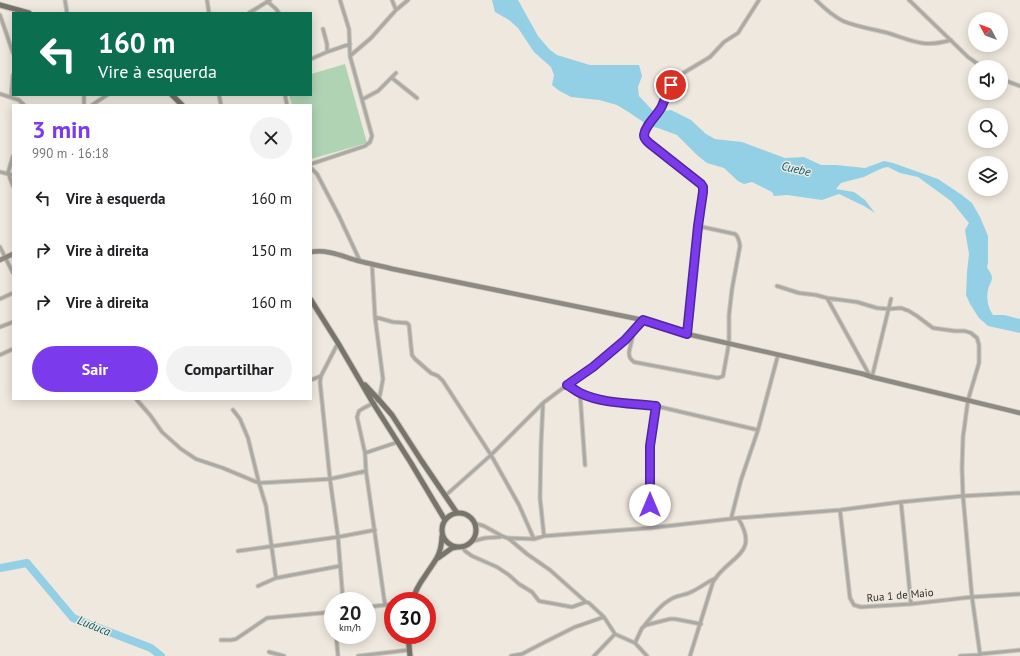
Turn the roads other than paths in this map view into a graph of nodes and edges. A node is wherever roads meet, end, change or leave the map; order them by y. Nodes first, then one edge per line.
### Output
1 (65, 0) edge
2 (207, 0) edge
3 (340, 0) edge
4 (392, 0) edge
5 (408, 0) edge
6 (759, 0) edge
7 (816, 0) edge
8 (910, 0) edge
9 (268, 1) edge
10 (0, 5) edge
11 (396, 10) junction
12 (25, 12) edge
13 (68, 12) edge
14 (209, 12) edge
15 (251, 12) edge
16 (278, 12) edge
17 (0, 15) edge
18 (324, 29) dead end
19 (951, 40) junction
20 (350, 44) junction
21 (12, 50) edge
22 (327, 52) junction
23 (350, 56) junction
24 (312, 58) edge
25 (972, 60) edge
26 (396, 73) dead end
27 (392, 78) junction
28 (1008, 82) edge
29 (12, 86) edge
30 (1020, 86) edge
31 (0, 94) edge
32 (106, 96) edge
33 (173, 96) edge
34 (11, 97) junction
35 (417, 98) dead end
36 (362, 99) junction
37 (23, 104) edge
38 (94, 104) edge
39 (181, 104) edge
40 (312, 164) edge
41 (12, 167) edge
42 (312, 169) edge
43 (1, 173) edge
44 (8, 174) junction
45 (12, 175) edge
46 (12, 184) edge
47 (698, 226) junction
48 (0, 247) edge
49 (312, 252) edge
50 (12, 254) edge
51 (6, 257) junction
52 (0, 260) edge
53 (360, 261) junction
54 (372, 264) junction
55 (12, 271) edge
56 (777, 286) dead end
57 (12, 293) edge
58 (827, 298) junction
59 (0, 299) edge
60 (891, 299) dead end
61 (312, 302) edge
62 (889, 309) junction
63 (375, 317) junction
64 (643, 320) junction
65 (12, 322) edge
66 (0, 327) edge
67 (634, 331) junction
68 (687, 334) junction
69 (338, 343) junction
70 (729, 343) junction
71 (12, 349) edge
72 (0, 355) edge
73 (778, 355) junction
74 (321, 376) junction
75 (871, 377) junction
76 (312, 380) edge
77 (360, 380) junction
78 (567, 385) junction
79 (580, 393) junction
80 (137, 400) edge
81 (379, 400) junction
82 (968, 400) junction
83 (373, 403) junction
84 (543, 403) junction
85 (656, 406) junction
86 (233, 410) dead end
87 (1020, 413) edge
88 (758, 430) junction
89 (398, 442) junction
90 (365, 453) junction
91 (492, 455) junction
92 (585, 465) dead end
93 (366, 471) junction
94 (330, 479) junction
95 (259, 483) junction
96 (1020, 493) edge
97 (445, 496) junction
98 (963, 496) junction
99 (901, 502) junction
100 (840, 510) junction
101 (457, 513) junction
102 (738, 518) junction
103 (731, 519) junction
104 (445, 520) junction
105 (474, 523) junction
106 (650, 528) junction
107 (375, 530) junction
108 (442, 534) junction
109 (502, 536) junction
110 (544, 536) junction
111 (338, 537) junction
112 (507, 538) junction
113 (534, 539) junction
114 (470, 542) junction
115 (460, 546) junction
116 (271, 547) junction
117 (238, 551) dead end
118 (437, 558) junction
119 (340, 566) junction
120 (276, 578) junction
121 (716, 578) junction
122 (258, 586) dead end
123 (341, 592) edge
124 (415, 592) edge
125 (1020, 594) edge
126 (972, 597) junction
127 (384, 598) edge
128 (586, 602) junction
129 (911, 604) junction
130 (324, 613) edge
131 (604, 617) junction
132 (701, 624) junction
133 (644, 626) junction
134 (615, 634) junction
135 (221, 640) dead end
136 (635, 643) junction
137 (337, 644) edge
138 (1020, 650) edge
139 (270, 652) dead end
140 (410, 653) edge
141 (980, 655) edge
142 (284, 656) edge
143 (338, 656) edge
144 (358, 656) edge
145 (511, 656) edge
146 (594, 656) edge
147 (647, 656) edge
148 (690, 656) edge
149 (960, 656) edge

1 - 13 street
2 - 14 street
3 - 20 street
4 - 11 street
5 - 11 street
6 - 47 street
7 - 19 street
8 - 19 street
9 - 15 street
9 - 16 street
10 - 12 main road
11 - 23 street
17 - 21 street
18 - 22 street
19 - 25 street
20 - 22 street
20 - 23 street
22 - 24 street
23 - 36 street
26 - 27 street
27 - 35 street
27 - 36 street
28 - 30 street
29 - 34 street
31 - 34 street
32 - 38 street
33 - 39 main road
34 - 37 street
36 - 40 street
41 - 44 street
42 - 53 street
43 - 44 street
44 - 45 street
44 - 46 street
47 - 68 street
47 - 70 street
48 - 51 street
49 - 53 main road
50 - 51 main road
51 - 52 main road
51 - 55 street
53 - 54 main road
54 - 63 street
54 - 64 main road
56 - 58 street
57 - 59 street
58 - 62 street
58 - 75 street
60 - 62 street
61 - 69 main road
62 - 75 street
62 - 82 street
63 - 81 street
63 - 91 street
64 - 67 street
64 - 68 main road
65 - 66 street
67 - 70 street
67 - 78 street
68 - 70 main road
69 - 74 street
69 - 77 main road
70 - 73 main road
71 - 72 street
73 - 75 main road
73 - 88 street
74 - 76 street
74 - 94 street
75 - 82 main road
77 - 81 main road
77 - 83 main road
78 - 79 street
78 - 84 street
79 - 85 street
79 - 92 street
80 - 95 street
81 - 83 street
81 - 97 main road
82 - 87 main road
82 - 98 street
83 - 89 main road
83 - 90 street
84 - 91 street
84 - 110 street
85 - 88 street
85 - 106 street
86 - 95 street
88 - 103 street
89 - 90 street
89 - 104 main road
90 - 93 street
91 - 97 street
91 - 113 street
93 - 94 street
93 - 107 street
94 - 95 street
94 - 111 street
95 - 116 street
96 - 98 street
97 - 101 main road
98 - 99 street
98 - 126 street
99 - 100 street
99 - 129 street
100 - 102 street
100 - 129 street, Rua 1 de Maio
101 - 104 main road
101 - 105 main road
102 - 103 street
102 - 121 street
103 - 106 street
104 - 108 main road
105 - 109 street
105 - 114 main road
106 - 110 street
107 - 111 street
107 - 127 street
108 - 115 main road
108 - 118 main road
109 - 112 street
109 - 114 street
110 - 113 street
111 - 116 street
111 - 119 street
112 - 113 street
112 - 128 street
114 - 115 main road
115 - 118 main road
115 - 128 street
116 - 117 street
116 - 120 street
118 - 124 main road
119 - 120 street
119 - 123 street
120 - 122 street
121 - 132 street
121 - 133 street
125 - 126 street, Rua 1 de Maio
126 - 129 street, Rua 1 de Maio
126 - 141 street
128 - 131 street
130 - 135 street
131 - 134 street
131 - 145 street
132 - 133 street
132 - 148 street
133 - 136 street
134 - 136 street
134 - 146 street
136 - 147 street
137 - 143 street
138 - 141 street
139 - 142 street
140 - 144 street
141 - 149 street

